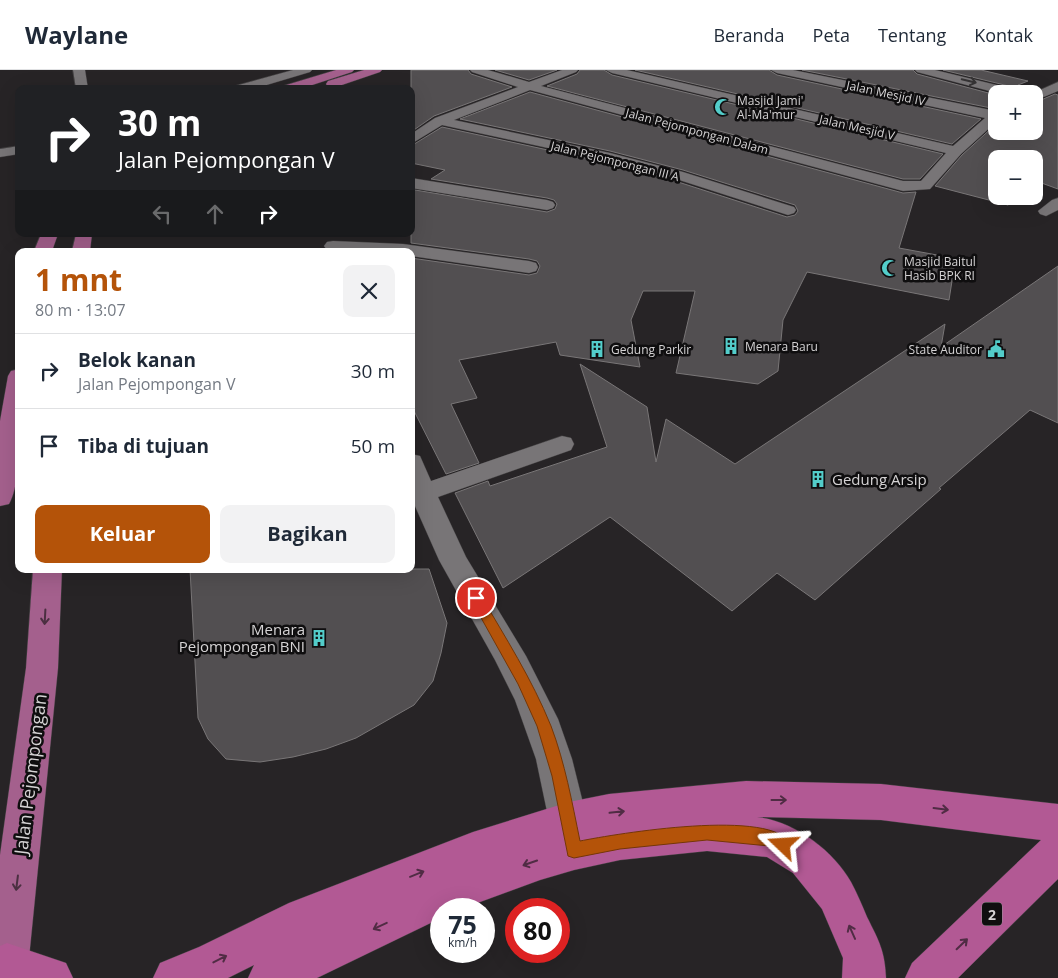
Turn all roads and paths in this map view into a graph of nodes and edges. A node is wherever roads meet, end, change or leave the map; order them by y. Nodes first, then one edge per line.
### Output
1 (79, 70) edge
2 (306, 70) edge
3 (348, 70) edge
4 (376, 70) edge
5 (476, 70) edge
6 (572, 70) edge
7 (612, 70) edge
8 (777, 70) edge
9 (921, 70) edge
10 (270, 80) junction
11 (82, 85) edge
12 (253, 85) edge
13 (281, 85) edge
14 (300, 85) edge
15 (329, 85) edge
16 (528, 86) junction
17 (1058, 86) edge
18 (988, 87) edge
19 (1043, 93) edge
20 (988, 114) edge
21 (440, 121) junction
22 (988, 123) edge
23 (415, 137) edge
24 (15, 151) edge
25 (956, 151) junction
26 (0, 153) edge
27 (415, 183) edge
28 (547, 205) dead end
29 (788, 210) dead end
30 (333, 244) edge
31 (389, 248) edge
32 (415, 251) edge
33 (529, 267) dead end
34 (15, 391) edge
35 (6, 426) edge
36 (562, 444) dead end
37 (417, 478) edge
38 (0, 497) edge
39 (47, 573) edge
40 (1058, 823) edge
41 (571, 835) junction
42 (1058, 850) edge
43 (6, 972) edge
44 (50, 978) edge
45 (175, 978) edge
46 (270, 978) edge
47 (864, 978) edge
48 (927, 978) edge

1 - 11 street
2 - 10 street
3 - 14 main road
4 - 15 main road
5 - 16 street, Jalan Pejompongan Dalam
6 - 16 street
7 - 25 street, Jalan Mesjid V
8 - 20 street, Jalan Mesjid IV
9 -> 18 street
10 - 12 street
10 - 13 main road
16 - 21 street
16 - 25 street, Jalan Pejompongan Dalam
17 - 19 street
21 - 23 street
21 - 29 street, Jalan Pejompongan III A
22 - 25 street
24 - 26 street
27 - 28 street
30 - 31 street
32 - 33 street
34 - 35 main road
35 - 38 main road
36 - 37 street
37 - 41 street
39 -> 43 main road, Jalan Pejompongan
41 -> 40 highway
45 -> 41 highway
41 -> 46 highway
47 -> 41 highway
48 -> 42 highway, 2
43 - 44 highway

